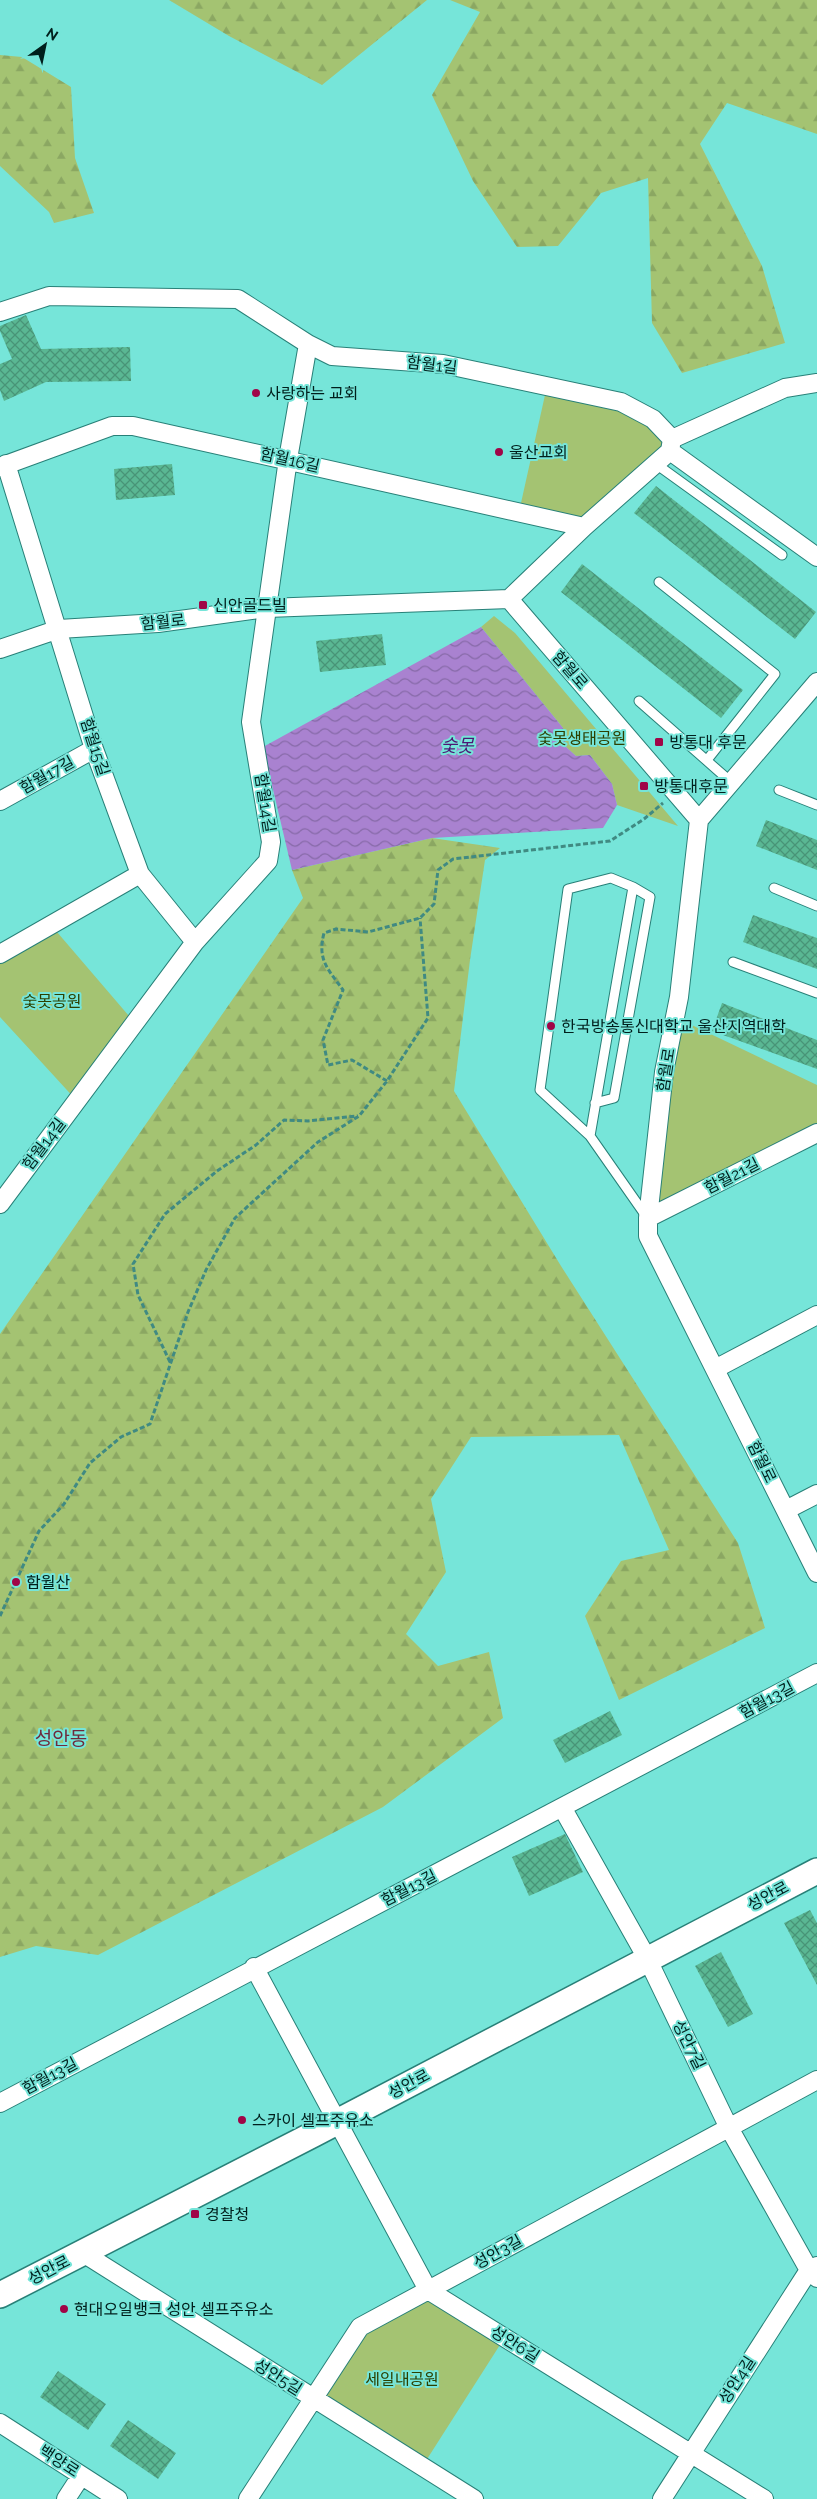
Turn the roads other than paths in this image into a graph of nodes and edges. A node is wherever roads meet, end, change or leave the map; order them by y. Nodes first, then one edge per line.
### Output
1 (0, 312) edge
2 (308, 344) junction
3 (817, 383) edge
4 (671, 445) junction
5 (288, 459) junction
6 (656, 464) junction
7 (3, 466) edge
8 (584, 527) junction
9 (782, 555) dead end
10 (817, 557) edge
11 (659, 582) dead end
12 (509, 599) junction
13 (267, 608) junction
14 (58, 630) junction
15 (0, 649) edge
16 (817, 682) edge
17 (639, 701) dead end
18 (94, 748) junction
19 (707, 760) junction
20 (731, 782) junction
21 (778, 790) dead end
22 (0, 801) edge
23 (817, 805) edge
24 (699, 820) junction
25 (140, 874) junction
26 (633, 887) junction
27 (774, 888) dead end
28 (817, 906) edge
29 (195, 942) junction
30 (0, 954) edge
31 (734, 962) dead end
32 (817, 993) edge
33 (596, 1103) junction
34 (817, 1133) edge
35 (590, 1136) junction
36 (0, 1204) edge
37 (648, 1218) junction
38 (817, 1315) edge
39 (716, 1368) junction
40 (817, 1494) edge
41 (786, 1510) junction
42 (817, 1572) edge
43 (817, 1673) edge
44 (563, 1809) junction
45 (817, 1870) edge
46 (648, 1960) junction
47 (254, 1967) junction
48 (817, 2080) edge
49 (0, 2103) edge
50 (338, 2122) junction
51 (728, 2126) junction
52 (83, 2253) junction
53 (814, 2271) edge
54 (428, 2290) junction
55 (0, 2295) edge
56 (313, 2399) junction
57 (0, 2423) edge
58 (690, 2453) junction
59 (81, 2476) junction
60 (66, 2499) edge
61 (118, 2499) edge
62 (248, 2499) edge
63 (474, 2499) edge
64 (662, 2499) edge
65 (764, 2499) edge

1 - 2 street, 함월1길
2 - 4 street, 함월1길
2 - 5 street, 함월14길
3 - 4 street
4 - 6 street
4 - 10 street, 함월1길
5 - 7 street, 함월16길
5 - 8 street, 함월16길
5 - 13 street, 함월14길
6 - 8 street
6 - 9 lane
7 - 14 street, 함월15길
8 - 12 street
11 - 19 lane
12 - 13 street, 함월로
12 - 24 street, 함월로
13 - 14 street, 함월로
13 - 29 street, 함월14길
14 - 15 street, 함월로
14 - 18 street, 함월15길
16 - 20 street
17 - 19 lane
18 - 22 street, 함월17길
18 - 25 street, 함월15길
19 - 20 lane
20 - 24 street
21 - 23 lane
24 - 37 street, 함월로
25 - 29 street, 함월15길
25 - 30 street
26 - 33 lane
26 - 33 lane
26 - 35 lane
27 - 28 lane
29 - 36 street, 함월14길
31 - 32 lane
33 - 35 lane
34 - 37 street, 함월21길
35 - 37 lane
37 - 39 street, 함월로
38 - 39 street
39 - 41 street, 함월로
40 - 41 street
41 - 42 street, 함월로
43 - 44 street, 함월13길
44 - 46 street, 성안7길
44 - 47 street, 함월13길
45 - 46 street, 성안로
46 - 50 street, 성안로
46 - 51 street, 성안7길
47 - 49 street, 함월13길
47 - 50 street, 성안6길
48 - 51 street, 성안3길
50 - 52 street, 성안로
50 - 54 street, 성안6길
51 - 53 street, 성안7길
51 - 54 street, 성안3길
52 - 55 street, 성안로
52 - 56 street, 성안5길
53 - 58 street, 성안4길
54 - 56 street, 성안3길
54 - 58 street, 성안6길
56 - 62 street, 성안3길
56 - 63 street, 성안5길
57 - 59 street, 백양로
58 - 64 street, 성안4길
58 - 65 street, 성안6길
59 - 60 street
59 - 61 street, 백양로

